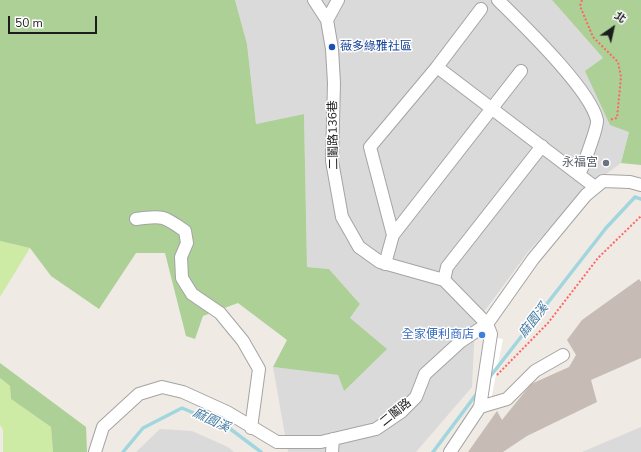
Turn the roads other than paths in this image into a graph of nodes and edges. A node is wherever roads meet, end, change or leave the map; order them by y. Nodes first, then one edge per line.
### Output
1 (314, 0) edge
2 (338, 0) edge
3 (498, 0) edge
4 (481, 9) dead end
5 (327, 20) junction
6 (438, 67) junction
7 (521, 71) dead end
8 (490, 108) junction
9 (542, 146) junction
10 (580, 175) junction
11 (641, 185) edge
12 (595, 187) junction
13 (136, 219) dead end
14 (393, 235) junction
15 (385, 264) junction
16 (444, 280) junction
17 (489, 329) junction
18 (563, 355) dead end
19 (480, 407) junction
20 (251, 428) junction
21 (333, 439) junction
22 (95, 452) edge
23 (332, 452) edge
24 (450, 452) edge

1 - 5 street, 二鬮路136巷
2 - 5 street
3 - 10 street
4 - 6 street
5 - 15 street, 二鬮路136巷
6 - 8 street
6 - 14 street
7 - 8 street
8 - 9 street
8 - 14 street
9 - 10 street
9 - 16 street
10 - 12 street
11 - 12 street, 二鬮路
12 - 17 street, 二鬮路
13 - 20 street
14 - 15 street
15 - 16 street, 二鬮路136巷
16 - 17 street
17 - 19 street
17 - 21 street, 二鬮路
18 - 19 street
19 - 24 street
20 - 21 street, 二鬮路
20 - 22 street, 二鬮路
21 - 23 street

